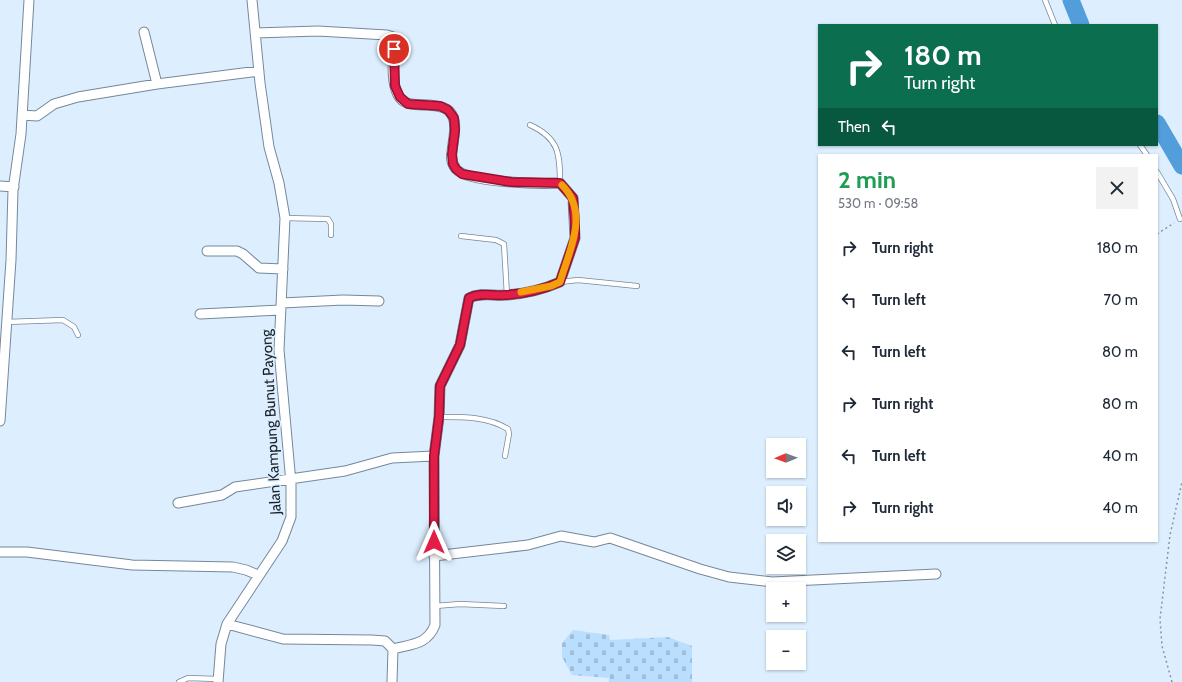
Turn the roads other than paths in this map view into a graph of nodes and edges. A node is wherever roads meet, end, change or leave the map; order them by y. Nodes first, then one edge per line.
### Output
1 (29, 0) edge
2 (252, 0) edge
3 (1045, 0) edge
4 (1055, 24) edge
5 (144, 32) dead end
6 (255, 33) junction
7 (259, 71) junction
8 (157, 84) junction
9 (22, 115) junction
10 (530, 125) dead end
11 (1158, 174) edge
12 (560, 183) junction
13 (0, 186) edge
14 (14, 187) junction
15 (286, 218) junction
16 (1180, 219) road end
17 (331, 235) dead end
18 (461, 236) dead end
19 (207, 251) dead end
20 (284, 269) junction
21 (560, 282) junction
22 (637, 286) dead end
23 (507, 295) junction
24 (379, 301) dead end
25 (281, 307) junction
26 (200, 314) dead end
27 (6, 322) junction
28 (78, 335) dead end
29 (1, 358) edge
30 (439, 417) junction
31 (0, 421) edge
32 (434, 456) junction
33 (505, 456) dead end
34 (290, 479) junction
35 (178, 503) dead end
36 (0, 552) edge
37 (434, 556) junction
38 (936, 574) dead end
39 (258, 575) junction
40 (435, 606) junction
41 (504, 606) dead end
42 (227, 624) junction
43 (393, 649) junction
44 (218, 680) edge
45 (179, 682) edge
46 (392, 682) edge

1 - 9 street
2 - 6 street, Jalan Kampung Bunut Payong
3 - 4 lane
5 - 8 street
6 - 7 street, Jalan Kampung Bunut Payong
6 - 12 street
7 - 8 street
7 - 15 street, Jalan Kampung Bunut Payong
8 - 9 street
9 - 14 street
10 - 12 lane
11 - 16 lane
12 - 21 street
13 - 14 street
14 - 27 street
15 - 17 lane
15 - 20 street, Jalan Kampung Bunut Payong
18 - 23 lane
19 - 20 street
20 - 25 street, Jalan Kampung Bunut Payong
21 - 22 lane
21 - 23 street
23 - 30 street
24 - 25 street
25 - 26 street
25 - 34 street, Jalan Kampung Bunut Payong
27 - 28 lane
27 - 29 street
29 - 31 street
30 - 32 street
30 - 33 lane
32 - 34 street
32 - 37 street
34 - 35 street
34 - 39 street, Jalan Kampung Bunut Payong
36 - 39 street
37 - 38 street
37 - 40 street
39 - 42 street, Jalan Kampung Bunut Payong
40 - 41 lane
40 - 43 street
42 - 43 street
42 - 44 street, Jalan Kampung Bunut Payong
43 - 46 street
44 - 45 lane

